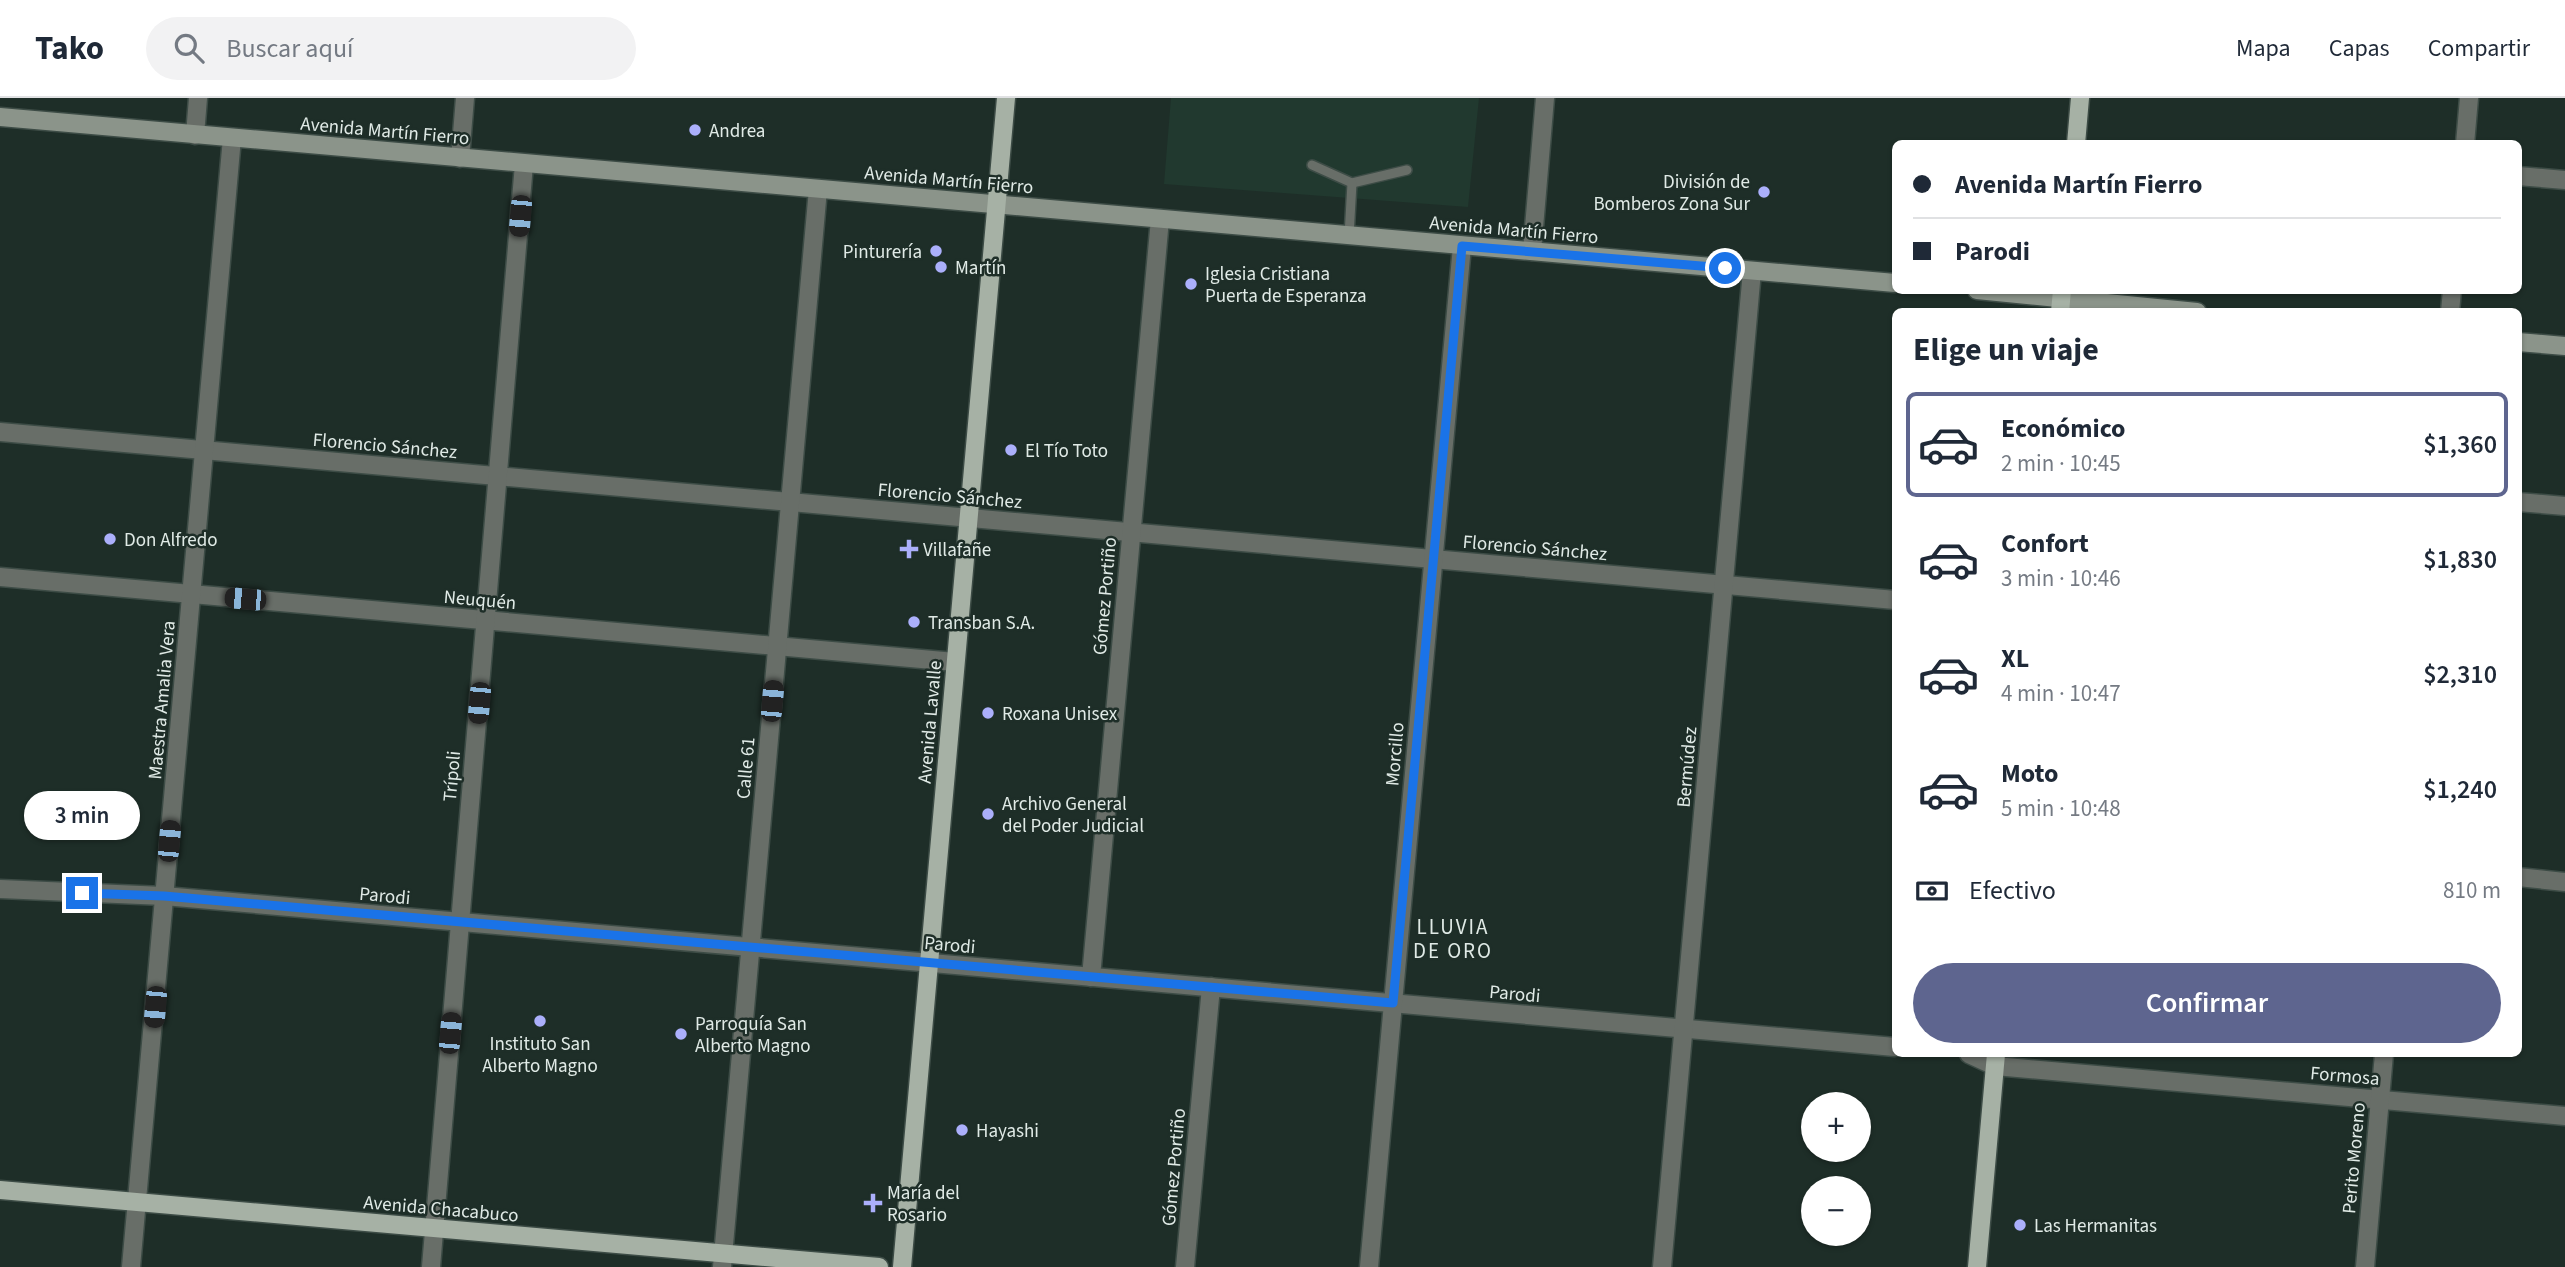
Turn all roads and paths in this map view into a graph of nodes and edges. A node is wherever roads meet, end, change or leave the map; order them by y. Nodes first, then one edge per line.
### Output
1 (198, 98) edge
2 (465, 98) edge
3 (1006, 98) edge
4 (1545, 98) edge
5 (2080, 98) edge
6 (2469, 98) edge
7 (0, 117) edge
8 (195, 135) junction
9 (232, 138) junction
10 (2076, 140) edge
11 (2465, 140) edge
12 (460, 158) junction
13 (524, 164) junction
14 (1312, 165) dead end
15 (1407, 170) dead end
16 (2522, 176) edge
17 (2565, 180) edge
18 (1352, 183) junction
19 (818, 189) junction
20 (996, 205) junction
21 (1160, 219) junction
22 (1349, 236) junction
23 (1462, 246) junction
24 (1532, 251) junction
25 (1752, 271) junction
26 (1892, 283) edge
27 (2011, 294) edge
28 (2061, 300) edge
29 (2152, 308) edge
30 (2522, 342) edge
31 (2565, 346) edge
32 (0, 432) edge
33 (204, 450) junction
34 (498, 476) junction
35 (790, 502) junction
36 (2522, 502) edge
37 (2565, 506) edge
38 (968, 517) junction
39 (1131, 532) junction
40 (1433, 559) junction
41 (0, 577) edge
42 (1724, 585) junction
43 (192, 594) junction
44 (1892, 600) edge
45 (486, 620) junction
46 (777, 646) junction
47 (956, 662) junction
48 (2522, 877) edge
49 (2565, 881) edge
50 (0, 889) edge
51 (164, 896) junction
52 (460, 922) junction
53 (750, 947) junction
54 (929, 963) junction
55 (1091, 977) junction
56 (1211, 987) junction
57 (1393, 1003) junction
58 (1683, 1029) junction
59 (1892, 1047) edge
60 (2384, 1057) edge
61 (1995, 1060) edge
62 (2380, 1100) junction
63 (2565, 1116) edge
64 (0, 1190) edge
65 (137, 1202) junction
66 (434, 1228) junction
67 (722, 1260) edge
68 (131, 1267) edge
69 (430, 1267) edge
70 (879, 1267) edge
71 (902, 1267) edge
72 (1185, 1267) edge
73 (1369, 1267) edge
74 (1662, 1267) edge
75 (1977, 1267) edge
76 (2365, 1267) edge

1 - 8 street
2 - 12 street
3 - 20 main road, Avenida Lavalle
4 - 24 street
5 - 10 main road
6 - 11 street
7 - 8 main road, Avenida Martín Fierro
8 - 9 main road, Avenida Martín Fierro
9 - 12 main road, Avenida Martín Fierro
9 - 33 street, Maestra Amalia Vera
12 - 13 main road, Avenida Martín Fierro
13 - 19 main road, Avenida Martín Fierro
13 - 34 street, Trípoli
14 - 18 lane
15 - 18 lane
16 - 17 street
18 - 22 lane
19 - 20 main road, Avenida Martín Fierro
19 - 35 street, Calle 61
20 - 21 main road, Avenida Martín Fierro
20 - 38 main road, Avenida Lavalle
21 - 22 main road, Avenida Martín Fierro
21 - 39 street, Gómez Portiño
22 - 23 main road, Avenida Martín Fierro
23 - 24 main road, Avenida Martín Fierro
23 - 40 street, Morcillo
24 - 25 main road, Avenida Martín Fierro
25 - 26 main road, Avenida Martín Fierro
25 - 42 street, Bermúdez
27 - 28 main road
28 - 29 main road
30 - 31 main road
32 - 33 street, Florencio Sánchez
33 - 34 street, Florencio Sánchez
33 - 43 street, Maestra Amalia Vera
34 - 35 street, Florencio Sánchez
34 - 45 street, Trípoli
35 - 38 street, Florencio Sánchez
35 - 46 street, Calle 61
36 - 37 street
38 - 39 street, Florencio Sánchez
38 - 47 main road, Avenida Lavalle
39 - 40 street, Florencio Sánchez
39 - 55 street, Gómez Portiño
40 - 42 street, Florencio Sánchez
40 - 57 street, Morcillo
41 - 43 street, Neuquén
42 - 44 street, Florencio Sánchez
42 - 58 street, Bermúdez
43 - 45 street, Neuquén
43 - 51 street, Maestra Amalia Vera
45 - 46 street, Neuquén
45 - 52 street, Trípoli
46 - 47 street, Neuquén
46 - 53 street, Calle 61
47 - 54 main road, Avenida Lavalle
48 - 49 street
50 - 51 street, Parodi
51 - 52 street, Parodi
51 - 65 street, Maestra Amalia Vera
52 - 53 street, Parodi
52 - 66 street, Trípoli
53 - 54 street, Parodi
53 - 67 street, Calle 61
54 - 55 street, Parodi
54 - 71 main road, Avenida Lavalle
55 - 56 street, Parodi
56 - 57 street, Parodi
56 - 72 street, Gómez Portiño
57 - 58 street, Parodi
57 - 73 street, Morcillo
58 - 59 street, Parodi
58 - 74 street, Bermúdez
60 - 62 street, Perito Moreno
61 - 62 street, Formosa
61 - 75 main road
62 - 63 street, Formosa
62 - 76 street, Perito Moreno
64 - 65 main road, Avenida Chacabuco
65 - 66 main road, Avenida Chacabuco
65 - 68 street, Maestra Amalia Vera
66 - 67 main road, Avenida Chacabuco
66 - 69 street, Trípoli
67 - 70 main road, Avenida Chacabuco

